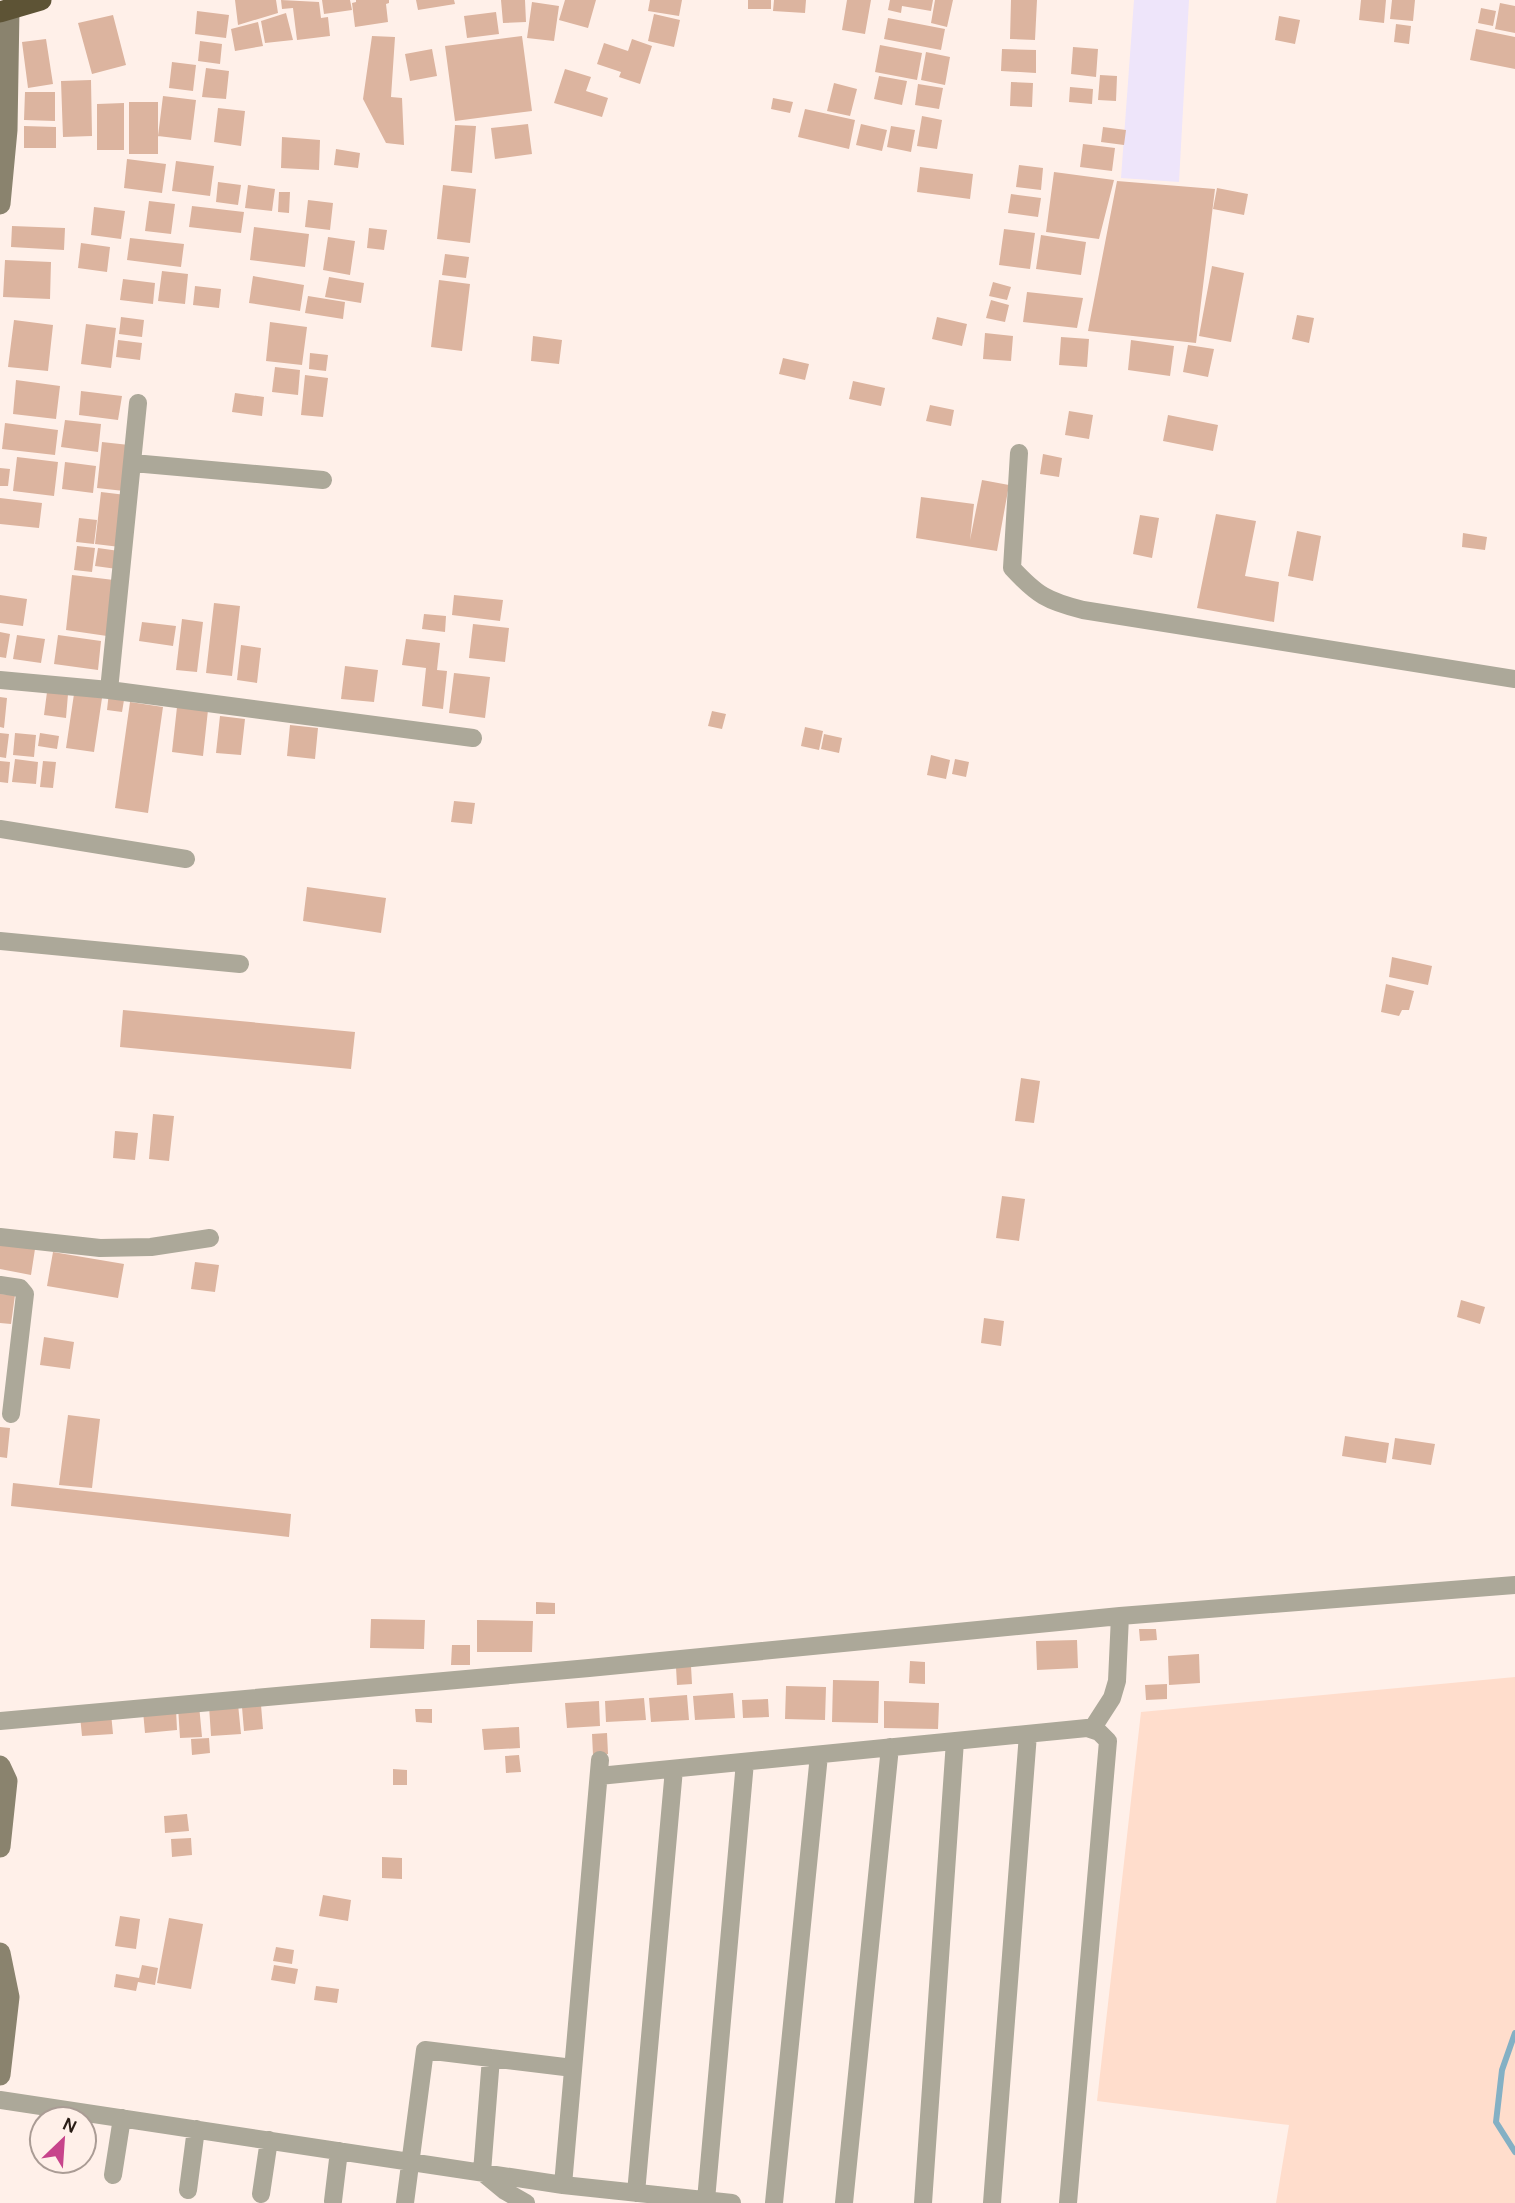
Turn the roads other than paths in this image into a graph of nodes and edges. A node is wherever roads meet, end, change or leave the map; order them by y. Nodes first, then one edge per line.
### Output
1 (41, 0) edge
2 (5, 10) edge
3 (0, 204) edge
4 (138, 403) dead end
5 (1019, 453) dead end
6 (133, 463) junction
7 (323, 480) dead end
8 (1515, 679) edge
9 (0, 680) edge
10 (109, 690) junction
11 (473, 738) dead end
12 (0, 829) edge
13 (186, 859) dead end
14 (0, 941) edge
15 (240, 964) dead end
16 (0, 1237) edge
17 (210, 1238) dead end
18 (0, 1285) edge
19 (11, 1414) dead end
20 (1515, 1585) edge
21 (1120, 1616) junction
22 (0, 1721) edge
23 (1092, 1729) junction
24 (1028, 1734) junction
25 (955, 1741) junction
26 (890, 1747) junction
27 (819, 1755) junction
28 (745, 1762) junction
29 (0, 1766) edge
30 (674, 1769) junction
31 (0, 1847) edge
32 (0, 1953) edge
33 (491, 2058) junction
34 (573, 2068) junction
35 (0, 2075) edge
36 (0, 2100) edge
37 (121, 2118) junction
38 (196, 2129) junction
39 (269, 2140) junction
40 (339, 2151) junction
41 (411, 2162) junction
42 (482, 2172) junction
43 (113, 2175) dead end
44 (563, 2185) junction
45 (188, 2190) dead end
46 (636, 2193) junction
47 (261, 2194) dead end
48 (706, 2200) junction
49 (333, 2202) edge
50 (405, 2203) edge
51 (526, 2203) edge
52 (732, 2203) edge
53 (774, 2203) edge
54 (844, 2203) edge
55 (923, 2203) edge
56 (992, 2203) edge
57 (1068, 2203) edge

1 - 2 highway
2 - 3 street
4 - 6 street
5 - 8 street
6 - 7 street
6 - 10 street
9 - 10 street
10 - 11 street
12 - 13 street
14 - 15 street
16 - 17 street
18 - 19 street
20 - 21 street
21 - 22 street
21 - 23 street
23 - 24 street
23 - 57 street
24 - 25 street
24 - 56 street
25 - 26 street
25 - 55 street
26 - 27 street
26 - 54 street
27 - 28 street
27 - 53 street
28 - 30 street
28 - 48 street
29 - 31 street
30 - 34 street
30 - 46 street
32 - 35 street
33 - 34 street
33 - 41 street
33 - 42 street
34 - 44 street
36 - 37 street
37 - 38 street
37 - 43 street
38 - 39 street
38 - 45 street
39 - 40 street
39 - 47 street
40 - 41 street
40 - 49 street
41 - 42 street
41 - 50 street
42 - 44 street
42 - 51 street
44 - 46 street
46 - 48 street
48 - 52 street

